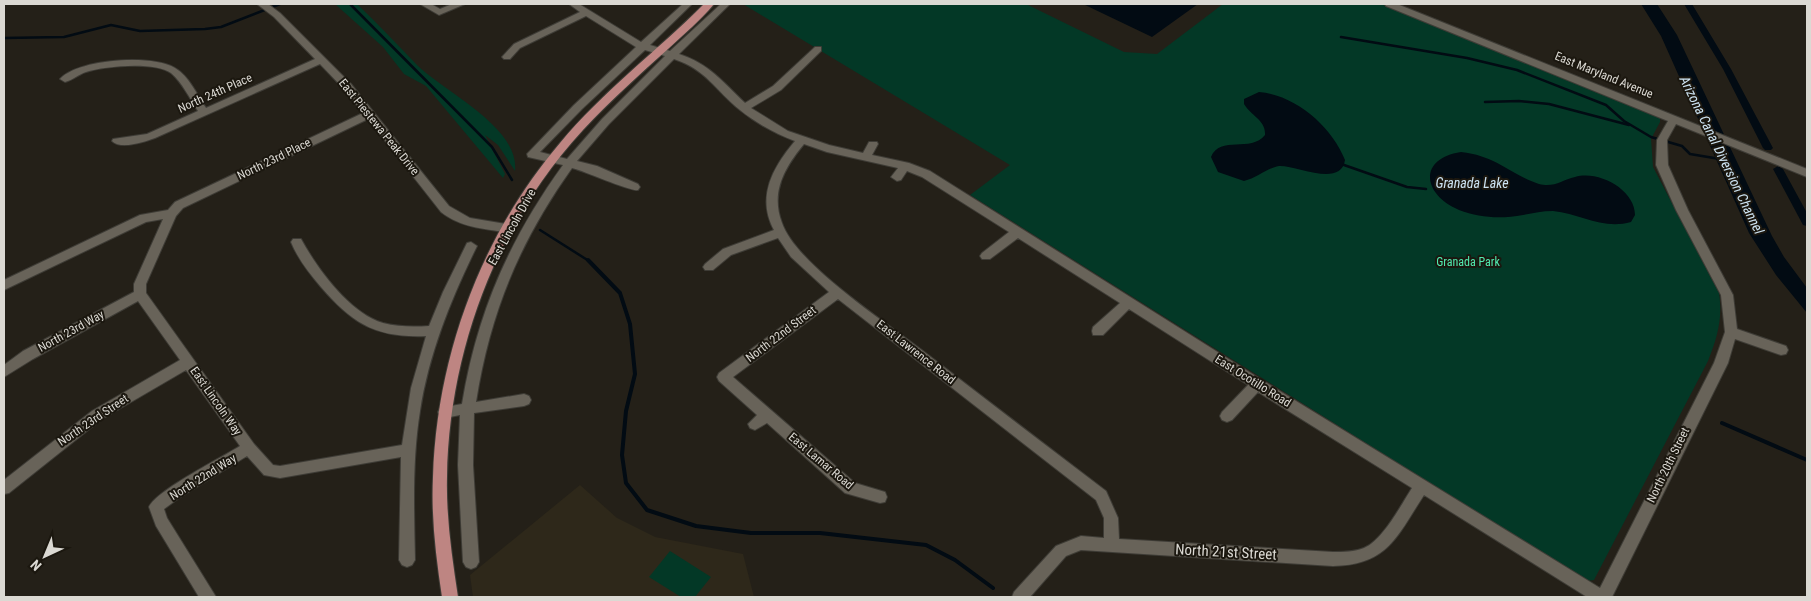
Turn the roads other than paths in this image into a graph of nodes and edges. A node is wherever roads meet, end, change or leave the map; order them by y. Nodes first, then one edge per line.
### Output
1 (262, 4) edge
2 (425, 4) edge
3 (460, 4) edge
4 (573, 4) edge
5 (688, 4) edge
6 (709, 4) edge
7 (726, 4) edge
8 (1389, 4) edge
9 (586, 13) junction
10 (643, 47) junction
11 (818, 49) dead end
12 (660, 52) junction
13 (674, 56) junction
14 (507, 57) dead end
15 (322, 60) junction
16 (65, 79) dead end
17 (744, 108) junction
18 (204, 112) junction
19 (369, 114) junction
20 (1674, 119) junction
21 (801, 140) junction
22 (117, 141) dead end
23 (873, 144) dead end
24 (866, 156) junction
25 (552, 160) junction
26 (570, 163) junction
27 (905, 166) junction
28 (1807, 173) edge
29 (897, 177) dead end
30 (634, 187) dead end
31 (175, 209) junction
32 (506, 228) junction
33 (1018, 232) junction
34 (780, 234) junction
35 (297, 242) dead end
36 (471, 246) dead end
37 (986, 256) dead end
38 (709, 267) dead end
39 (4, 285) edge
40 (838, 292) junction
41 (140, 294) junction
42 (1129, 302) junction
43 (432, 331) junction
44 (1098, 331) dead end
45 (1731, 332) junction
46 (1781, 350) dead end
47 (188, 362) junction
48 (4, 372) edge
49 (724, 377) joint
50 (1257, 384) junction
51 (524, 400) dead end
52 (468, 408) junction
53 (445, 412) junction
54 (767, 415) junction
55 (1227, 416) dead end
56 (755, 424) dead end
57 (249, 448) junction
58 (409, 450) junction
59 (1422, 487) junction
60 (4, 488) edge
61 (880, 497) dead end
62 (1112, 546) junction
63 (407, 560) dead end
64 (472, 562) dead end
65 (208, 597) edge
66 (448, 597) edge
67 (1020, 597) edge
68 (1602, 597) edge

1 - 15 street, East Piestewa Peak Drive
2 - 3 street
4 - 9 street, East Ocotillo Road
5 - 10 street
6 - 12 main road, East Lincoln Drive
7 - 13 street, East Lincoln Drive
8 - 20 street, East Maryland Avenue
9 - 10 street, East Ocotillo Road
9 - 14 street
10 - 12 street, East Ocotillo Road
10 - 25 street
11 - 17 street
12 - 13 street, East Ocotillo Road
12 - 25 main road, East Lincoln Drive
13 - 17 street, East Ocotillo Road
13 - 26 street, East Lincoln Drive
15 - 18 street, North 24th Place
15 - 19 street, East Piestewa Peak Drive
16 - 18 street
17 - 21 street, East Ocotillo Road
18 - 22 street, North 24th Place
19 - 31 street, North 23rd Place
19 - 32 street, East Piestewa Peak Drive
20 - 28 street, East Maryland Avenue
20 - 45 street, North 20th Street
21 - 24 street, East Ocotillo Road
21 - 34 street, East Lawrence Road
23 - 24 street
24 - 27 street, East Ocotillo Road
25 - 26 street
25 - 32 main road, East Lincoln Drive
26 - 30 street
26 - 52 street, East Lincoln Drive
27 - 29 street
27 - 33 street, East Ocotillo Road
31 - 39 street, North 23rd Place
31 - 41 street
32 - 53 main road, East Lincoln Drive
33 - 37 street
33 - 42 street, East Ocotillo Road
34 - 38 street
34 - 40 street, East Lawrence Road
35 - 43 street
36 - 43 street
40 - 49 street, North 22nd Street
40 - 62 street, East Lawrence Road
41 - 47 street, East Lincoln Way
41 - 48 street, North 23rd Way
42 - 44 street
42 - 50 street, East Ocotillo Road
43 - 58 street
45 - 46 street
45 - 68 street, North 20th Street
47 - 57 street, East Lincoln Way
47 - 60 street, North 23rd Street
49 - 54 street, East Lamar Road
50 - 55 street
50 - 59 street, East Ocotillo Road
51 - 52 street
52 - 53 street
52 - 64 street, East Lincoln Drive
53 - 66 main road, East Lincoln Drive
54 - 56 street
54 - 61 street, East Lamar Road
57 - 58 street, East Lincoln Way
57 - 65 street, North 22nd Way
58 - 63 street
59 - 62 street, North 21st Street
59 - 68 street, East Ocotillo Road
62 - 67 street, North 21st Street

